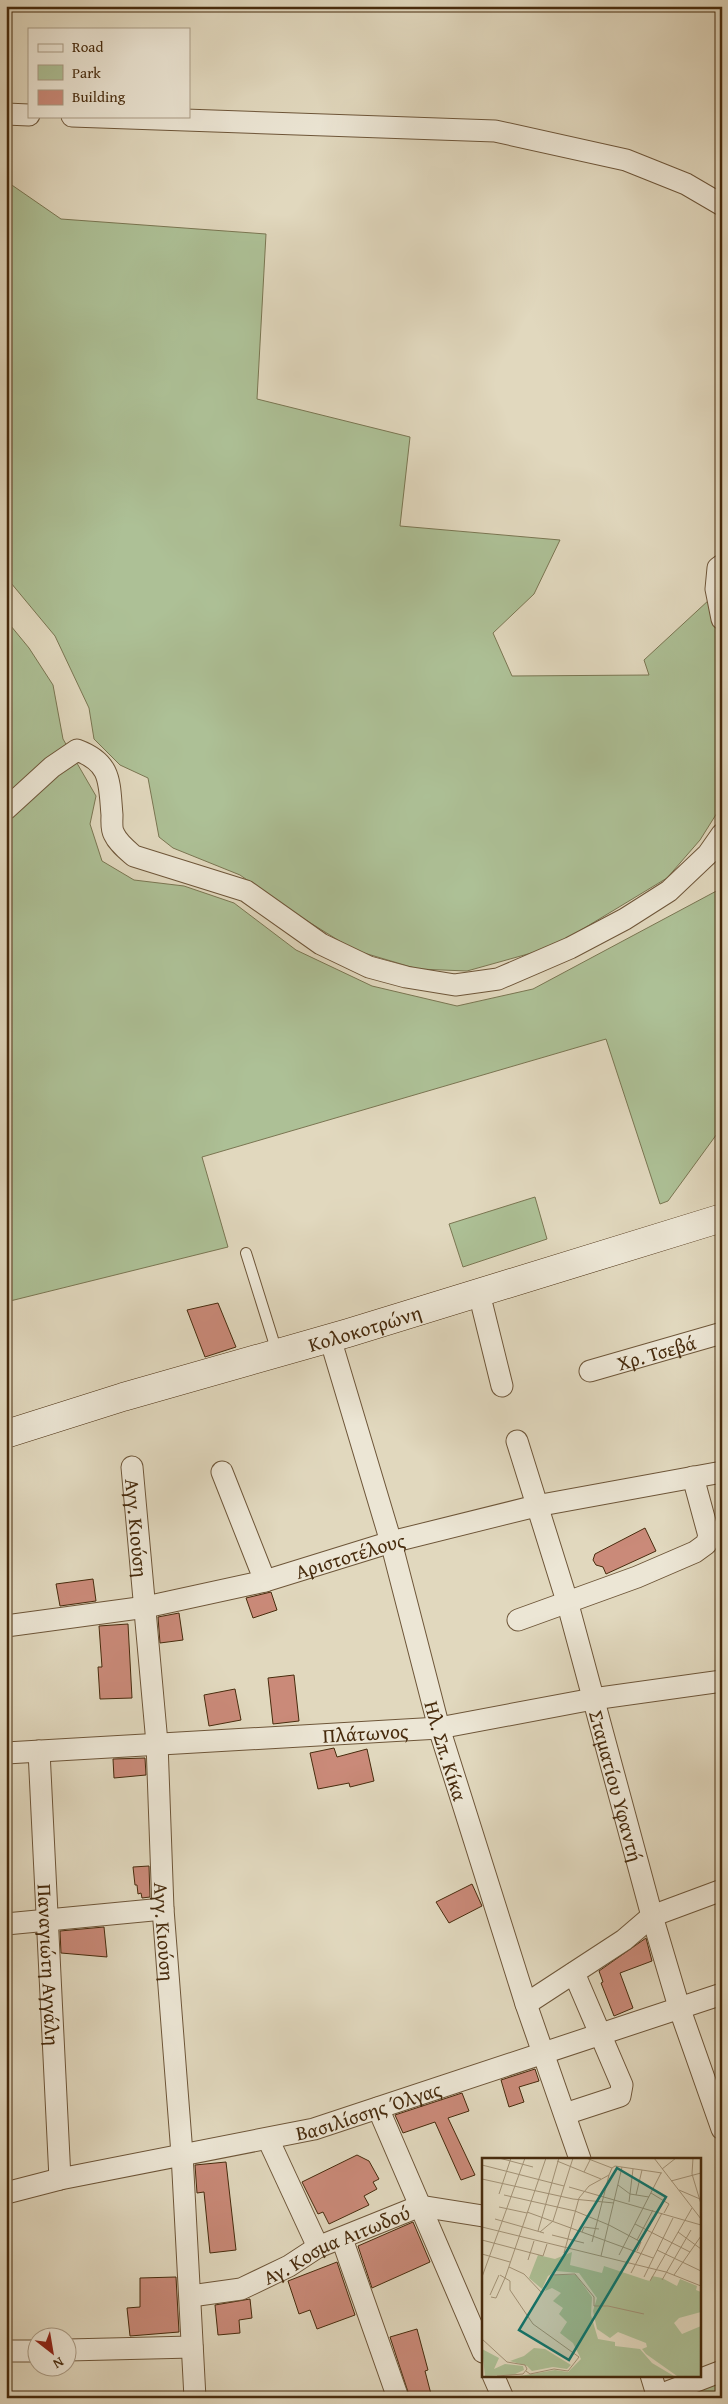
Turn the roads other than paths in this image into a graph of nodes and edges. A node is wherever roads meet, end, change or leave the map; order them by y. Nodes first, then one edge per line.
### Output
1 (6, 114) edge
2 (28, 115) edge
3 (128, 118) edge
4 (722, 205) edge
5 (722, 565) edge
6 (722, 619) edge
7 (6, 809) edge
8 (722, 834) edge
9 (722, 1218) edge
10 (246, 1253) dead end
11 (479, 1293) junction
12 (722, 1334) edge
13 (330, 1338) junction
14 (277, 1353) junction
15 (590, 1371) dead end
16 (502, 1386) dead end
17 (6, 1434) edge
18 (517, 1441) dead end
19 (132, 1467) dead end
20 (222, 1472) dead end
21 (722, 1472) edge
22 (693, 1477) junction
23 (536, 1506) junction
24 (391, 1542) junction
25 (265, 1581) junction
26 (567, 1602) junction
27 (146, 1607) junction
28 (518, 1620) dead end
29 (6, 1626) edge
30 (722, 1682) edge
31 (593, 1699) junction
32 (439, 1728) junction
33 (156, 1743) junction
34 (39, 1750) junction
35 (6, 1753) edge
36 (722, 1890) edge
37 (163, 1909) junction
38 (652, 1916) junction
39 (46, 1920) junction
40 (6, 1924) edge
41 (574, 1973) junction
42 (722, 1994) edge
43 (526, 2004) junction
44 (680, 2007) junction
45 (599, 2035) junction
46 (543, 2054) junction
47 (378, 2108) junction
48 (565, 2114) junction
49 (722, 2129) edge
50 (268, 2139) junction
51 (182, 2154) junction
52 (580, 2158) edge
53 (60, 2179) junction
54 (6, 2193) edge
55 (420, 2206) junction
56 (482, 2216) edge
57 (342, 2239) junction
58 (318, 2247) junction
59 (191, 2296) junction
60 (192, 2347) junction
61 (28, 2350) edge
62 (78, 2350) edge
63 (482, 2350) edge
64 (6, 2351) edge
65 (722, 2371) edge
66 (493, 2376) edge
67 (651, 2376) edge
68 (658, 2397) edge
69 (195, 2398) edge
70 (398, 2398) edge
71 (503, 2398) edge

1 - 2 street
3 - 4 street
5 - 6 street
7 - 8 street
9 - 11 street, Κολοκοτρώνη
10 - 14 lane
11 - 13 street, Κολοκοτρώνη
11 - 16 street
12 - 15 street, Χρ. Τσεβά
13 - 14 street, Κολοκοτρώνη
13 - 24 street, Ηλ. Σπ. Κίκα
14 - 17 street, Κολοκοτρώνη
18 - 23 street, Σταματίου Υφαντή
19 - 27 street, Αγγ. Κιούση
20 - 25 street
21 - 22 street, Αριστοτέλους
22 - 23 street, Αριστοτέλους
22 - 26 street
23 - 24 street, Αριστοτέλους
23 - 26 street, Σταματίου Υφαντή
24 - 25 street, Αριστοτέλους
24 - 32 street, Ηλ. Σπ. Κίκα
25 - 27 street, Αριστοτέλους
26 - 28 street
26 - 31 street, Σταματίου Υφαντή
27 - 29 street, Αριστοτέλους
27 - 33 street, Αγγ. Κιούση
30 - 31 street, Πλάτωνος
31 - 32 street, Πλάτωνος
31 - 38 street, Σταματίου Υφαντή
32 - 33 street, Πλάτωνος
32 - 43 street, Ηλ. Σπ. Κίκα
33 - 34 street, Πλάτωνος
33 - 37 street, Αγγ. Κιούση
34 - 35 street, Πλάτωνος
34 - 39 street, Παναγιώτη Αγγάλη
36 - 38 street
37 - 39 street
37 - 51 street, Αγγ. Κιούση
38 - 41 street
38 - 44 street, Σταματίου Υφαντή
39 - 40 street
39 - 53 street, Παναγιώτη Αγγάλη
41 - 43 street
41 - 45 street
42 - 44 street, Βασιλίσσης Όλγας
43 - 46 street, Ηλ. Σπ. Κίκα
44 - 45 street, Βασιλίσσης Όλγας
44 - 49 street, Σταματίου Υφαντή
45 - 46 street, Βασιλίσσης Όλγας
45 - 48 street
46 - 47 street, Βασιλίσσης Όλγας
46 - 48 street, Ηλ. Σπ. Κίκα
47 - 50 street, Βασιλίσσης Όλγας
47 - 55 street
48 - 52 street, Ηλ. Σπ. Κίκα
50 - 51 street, Βασιλίσσης Όλγας
50 - 58 street
51 - 53 street, Βασιλίσσης Όλγας
51 - 59 street, Αγγ. Κιούση
53 - 54 street, Βασιλίσσης Όλγας
55 - 56 street, Αγ. Κοσμα Αιτωδού
55 - 57 street, Αγ. Κοσμα Αιτωδού
55 - 63 street
57 - 58 street, Αγ. Κοσμα Αιτωδού
57 - 70 street
58 - 59 street, Αγ. Κοσμα Αιτωδού
59 - 60 street, Αγγ. Κιούση
60 - 62 street
60 - 69 street, Αγγ. Κιούση
61 - 64 street
65 - 68 street
66 - 71 street
67 - 68 street

